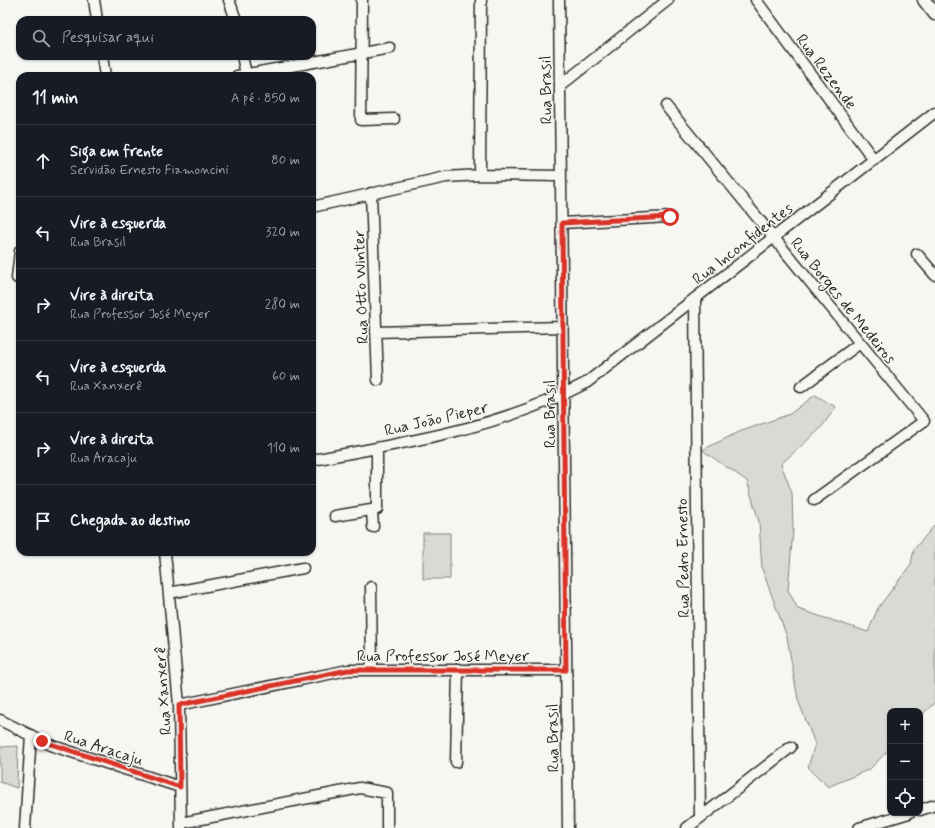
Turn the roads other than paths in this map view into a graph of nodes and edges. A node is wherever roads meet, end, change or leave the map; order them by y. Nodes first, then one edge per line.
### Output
1 (94, 0) edge
2 (229, 0) edge
3 (362, 0) edge
4 (481, 0) edge
5 (559, 0) edge
6 (668, 0) edge
7 (756, 0) edge
8 (924, 0) edge
9 (935, 14) edge
10 (96, 16) edge
11 (235, 16) edge
12 (390, 48) dead end
13 (361, 53) junction
14 (103, 60) edge
15 (242, 60) edge
16 (104, 72) edge
17 (241, 72) edge
18 (257, 72) edge
19 (560, 86) junction
20 (666, 106) dead end
21 (935, 112) edge
22 (394, 119) dead end
23 (874, 160) junction
24 (480, 175) junction
25 (561, 176) junction
26 (371, 193) junction
27 (316, 206) edge
28 (670, 217) dead end
29 (562, 223) junction
30 (774, 238) junction
31 (917, 254) dead end
32 (933, 269) edge
33 (695, 298) junction
34 (563, 327) junction
35 (376, 332) junction
36 (860, 343) junction
37 (378, 380) dead end
38 (801, 387) dead end
39 (564, 394) junction
40 (377, 448) junction
41 (316, 459) edge
42 (814, 500) dead end
43 (372, 510) junction
44 (336, 516) dead end
45 (373, 526) dead end
46 (165, 556) edge
47 (302, 568) dead end
48 (371, 587) dead end
49 (169, 593) junction
50 (372, 669) junction
51 (458, 669) junction
52 (566, 670) junction
53 (179, 705) junction
54 (0, 720) edge
55 (31, 735) junction
56 (791, 748) dead end
57 (456, 762) dead end
58 (180, 787) junction
59 (935, 805) edge
60 (923, 809) edge
61 (899, 816) edge
62 (700, 818) junction
63 (181, 825) edge
64 (25, 828) edge
65 (387, 828) edge
66 (568, 828) edge
67 (687, 828) edge
68 (859, 828) edge

1 - 10 street
2 - 11 street
3 - 13 street
4 - 24 street
5 - 19 street, Rua Brasil
6 - 19 street
7 - 23 street, Rua Rezende
8 - 9 main road
12 - 13 street
13 - 18 street
13 - 22 street
14 - 16 street
15 - 17 street
19 - 25 street, Rua Brasil
20 - 30 street, Rua Borges de Medeiros
21 - 23 street, Rua Inconfidentes
23 - 30 street, Rua Inconfidentes
24 - 25 street
24 - 26 street
25 - 29 street, Rua Brasil
26 - 27 street
26 - 35 street, Rua Otto Winter
28 - 29 street
29 - 34 street, Rua Brasil
30 - 33 street, Rua Inconfidentes
30 - 36 street, Rua Borges de Medeiros
31 - 32 street
33 - 39 street, Rua Inconfidentes
33 - 62 street, Rua Pedro Ernesto
34 - 35 street
34 - 39 street, Rua Brasil
35 - 37 street, Rua Otto Winter
36 - 38 street
36 - 42 street, Rua Borges de Medeiros
39 - 40 street, Rua João Pieper
39 - 52 street, Rua Brasil
40 - 41 street, Rua João Pieper
40 - 43 street
43 - 44 street
43 - 45 street
46 - 49 street, Rua Xanxerê
47 - 49 street
48 - 50 street
49 - 53 street, Rua Xanxerê
50 - 51 street, Rua Professor José Meyer
50 - 53 street, Rua Professor José Meyer
51 - 52 street, Rua Professor José Meyer
51 - 57 street
52 - 66 street, Rua Brasil
53 - 58 street, Rua Xanxerê
54 - 55 street, Rua Aracaju
55 - 58 street, Rua Aracaju
55 - 64 street
56 - 62 street
58 - 63 street, Rua Xanxerê
59 - 60 street
61 - 68 street
62 - 67 street
63 - 65 street

